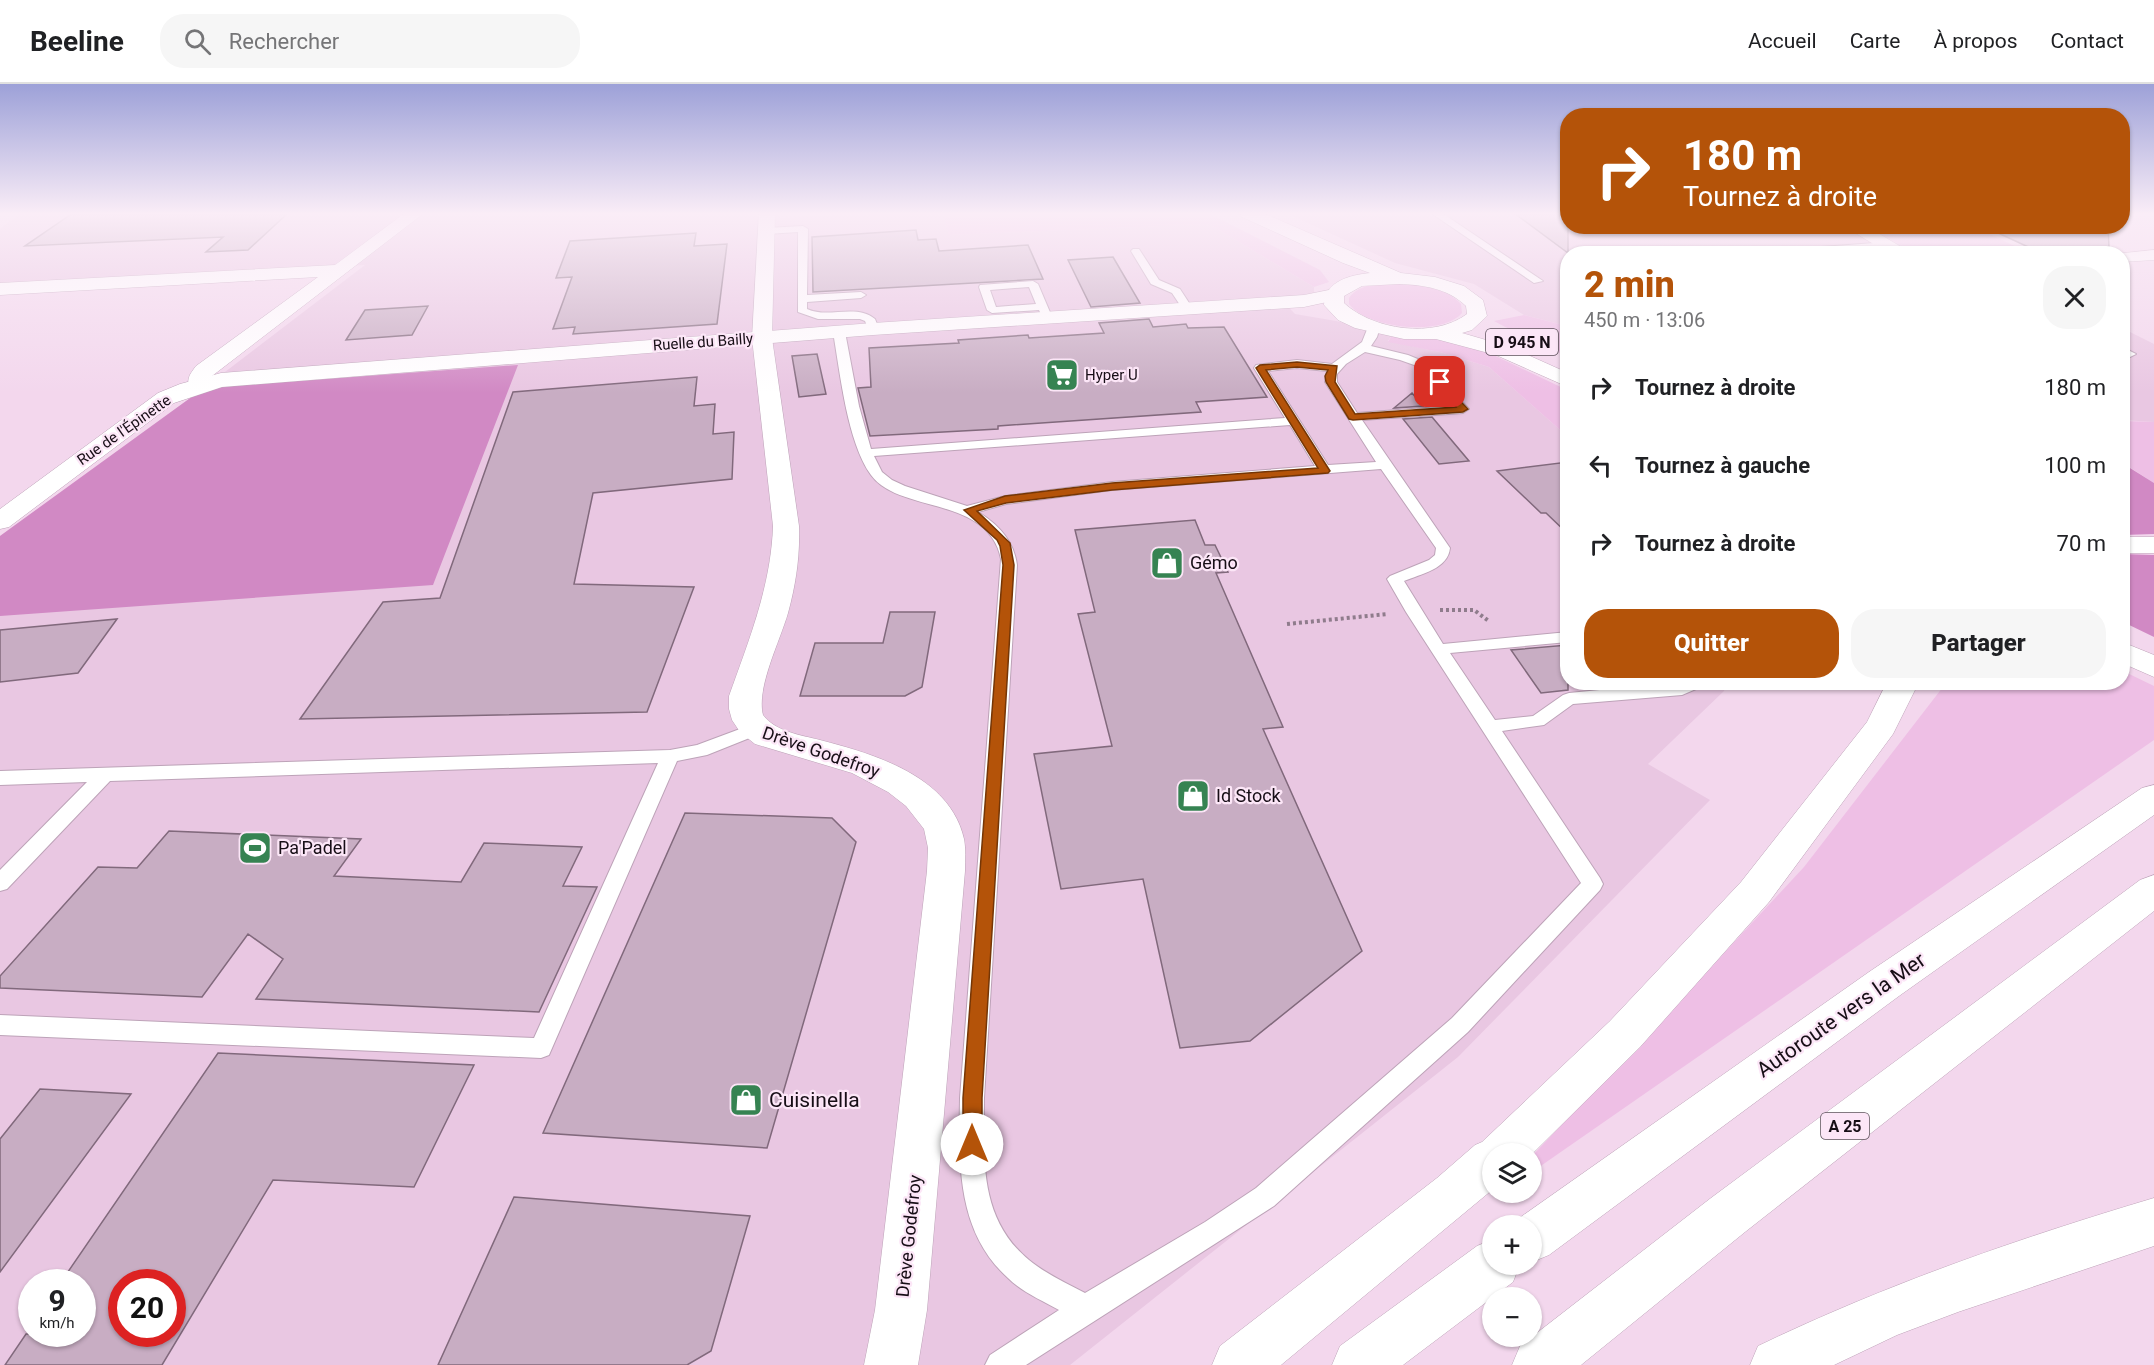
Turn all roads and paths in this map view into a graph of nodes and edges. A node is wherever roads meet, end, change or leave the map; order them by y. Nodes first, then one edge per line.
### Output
1 (290, 273) edge
2 (336, 273) edge
3 (765, 273) edge
4 (802, 273) edge
5 (1149, 273) edge
6 (1335, 273) edge
7 (1390, 273) edge
8 (1527, 273) edge
9 (1406, 278) junction
10 (1538, 280) dead end
11 (0, 289) edge
12 (1340, 290) junction
13 (861, 295) dead end
14 (802, 299) junction
15 (1197, 308) junction
16 (1045, 312) junction
17 (1349, 318) junction
18 (1490, 324) junction
19 (1374, 327) junction
20 (873, 329) junction
21 (838, 332) junction
22 (1436, 332) junction
23 (762, 338) junction
24 (1364, 348) junction
25 (1560, 362) edge
26 (1334, 368) junction
27 (1560, 377) edge
28 (199, 385) junction
29 (1353, 417) junction
30 (1293, 421) junction
31 (867, 453) junction
32 (1385, 465) junction
33 (1325, 471) junction
34 (963, 508) junction
35 (0, 520) edge
36 (2130, 545) edge
37 (2154, 545) edge
38 (1560, 638) edge
39 (2130, 639) edge
40 (1439, 649) junction
41 (2154, 650) edge
42 (2130, 655) edge
43 (2154, 667) edge
44 (1671, 690) edge
45 (1899, 690) edge
46 (1913, 690) edge
47 (1881, 726) junction
48 (1490, 728) junction
49 (756, 729) junction
50 (670, 756) junction
51 (106, 774) junction
52 (0, 778) edge
53 (2154, 797) edge
54 (0, 883) edge
55 (2154, 890) edge
56 (0, 1025) edge
57 (1511, 1143) edge
58 (1482, 1169) edge
59 (2154, 1222) edge
60 (1542, 1231) edge
61 (1482, 1274) edge
62 (1085, 1309) junction
63 (891, 1365) edge
64 (1000, 1365) edge
65 (1239, 1365) edge
66 (1359, 1365) edge
67 (1539, 1365) edge
68 (1777, 1365) edge

1 - 11 main road
2 - 28 main road
3 - 23 main road, Drève Godefroy
4 - 14 lane
5 - 15 lane
6 - 12 main road
7 - 9 main road
8 - 10 lane
9 - 12 main road, Ruelle du Bailly
9 - 18 main road
12 - 15 main road, Ruelle du Bailly
12 - 17 main road
13 - 14 lane
14 - 20 lane
15 - 16 main road, Ruelle du Bailly
15 - 17 main road, Ruelle du Bailly
16 - 16 lane
16 - 20 main road, Ruelle du Bailly
17 - 19 main road, Ruelle du Bailly
18 - 22 main road
18 - 25 main road, D 945 N
19 - 22 main road, Ruelle du Bailly
19 - 24 lane
20 - 21 main road, Ruelle du Bailly
21 - 23 main road, Ruelle du Bailly
21 - 31 lane
22 - 27 main road, D 945 N
23 - 28 main road, Ruelle du Bailly
23 - 49 main road, Drève Godefroy
24 - 26 lane
24 - 29 lane
26 - 29 lane
26 - 30 lane
28 - 35 main road, Rue de l'Épinette
29 - 32 lane
30 - 31 lane
30 - 33 lane
31 - 34 lane
32 - 33 lane
32 - 40 lane
33 - 34 lane
34 - 62 lane
36 - 37 main road
38 - 40 lane
39 - 41 main road
40 - 48 lane
42 - 43 main road
44 - 48 lane
45 - 47 main road
46 - 47 main road
47 - 57 main road
48 - 62 lane
49 - 50 lane
49 - 63 main road, Drève Godefroy
50 - 51 lane
50 - 56 lane
51 - 52 lane
51 - 54 lane
53 - 60 main road, Autoroute vers la Mer
55 - 67 main road, A 25
58 - 65 main road
59 - 68 main road
61 - 66 main road
62 - 64 lane

